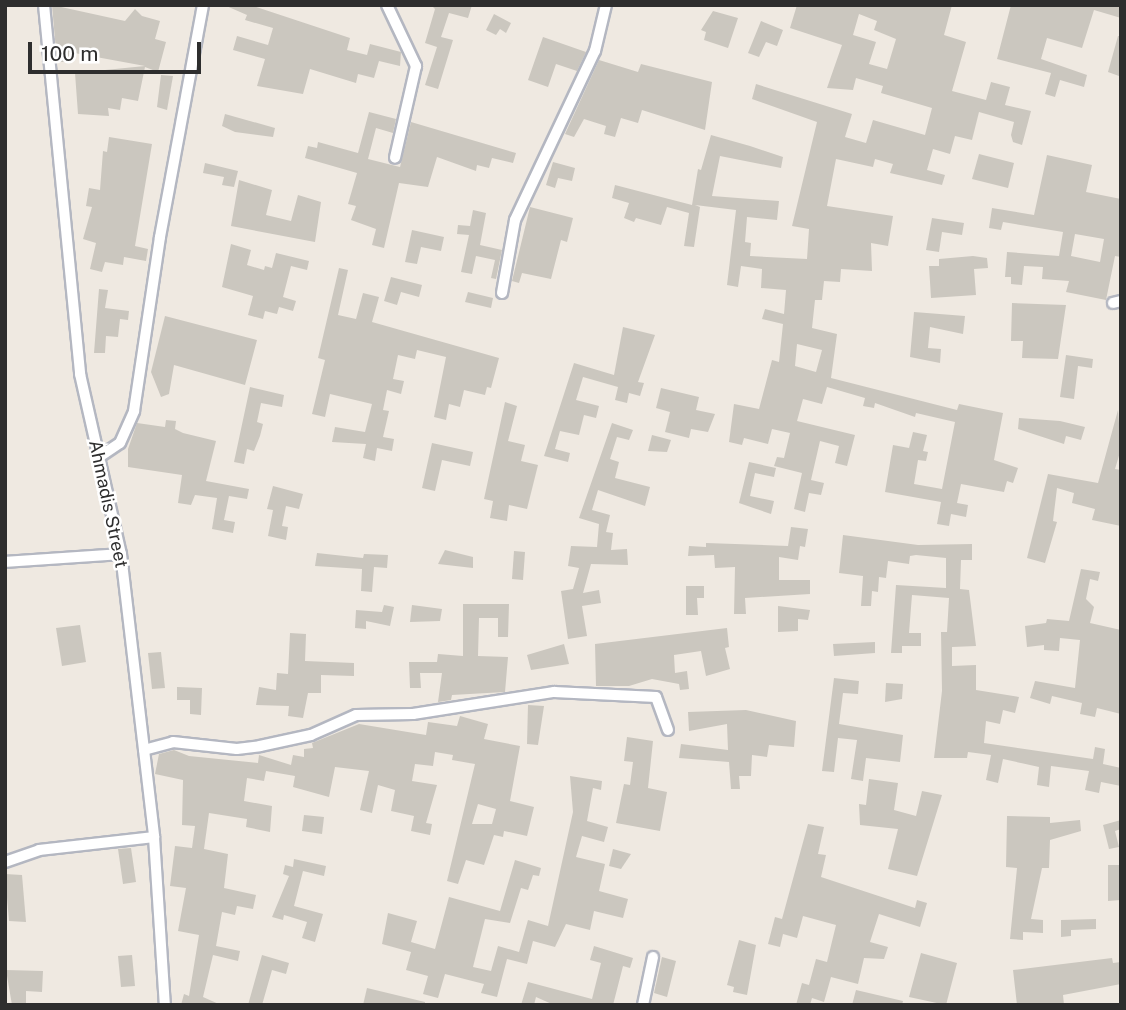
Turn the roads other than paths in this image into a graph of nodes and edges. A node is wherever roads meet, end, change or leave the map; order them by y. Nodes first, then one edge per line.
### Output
1 (44, 5) edge
2 (203, 5) edge
3 (387, 5) edge
4 (606, 5) edge
5 (395, 158) dead end
6 (502, 293) dead end
7 (99, 457) junction
8 (121, 554) junction
9 (5, 562) edge
10 (668, 730) dead end
11 (144, 750) junction
12 (154, 837) junction
13 (5, 862) edge
14 (653, 957) dead end
15 (165, 1005) edge
16 (643, 1005) edge

1 - 7 street, Ahmadis Street
2 - 7 street
3 - 5 street
4 - 6 street
7 - 8 street, Ahmadis Street
8 - 9 street
8 - 11 street, Ahmadis Street
10 - 11 street
11 - 12 street, Ahmadis Street
12 - 13 street
12 - 15 street, Ahmadis Street
14 - 16 street

